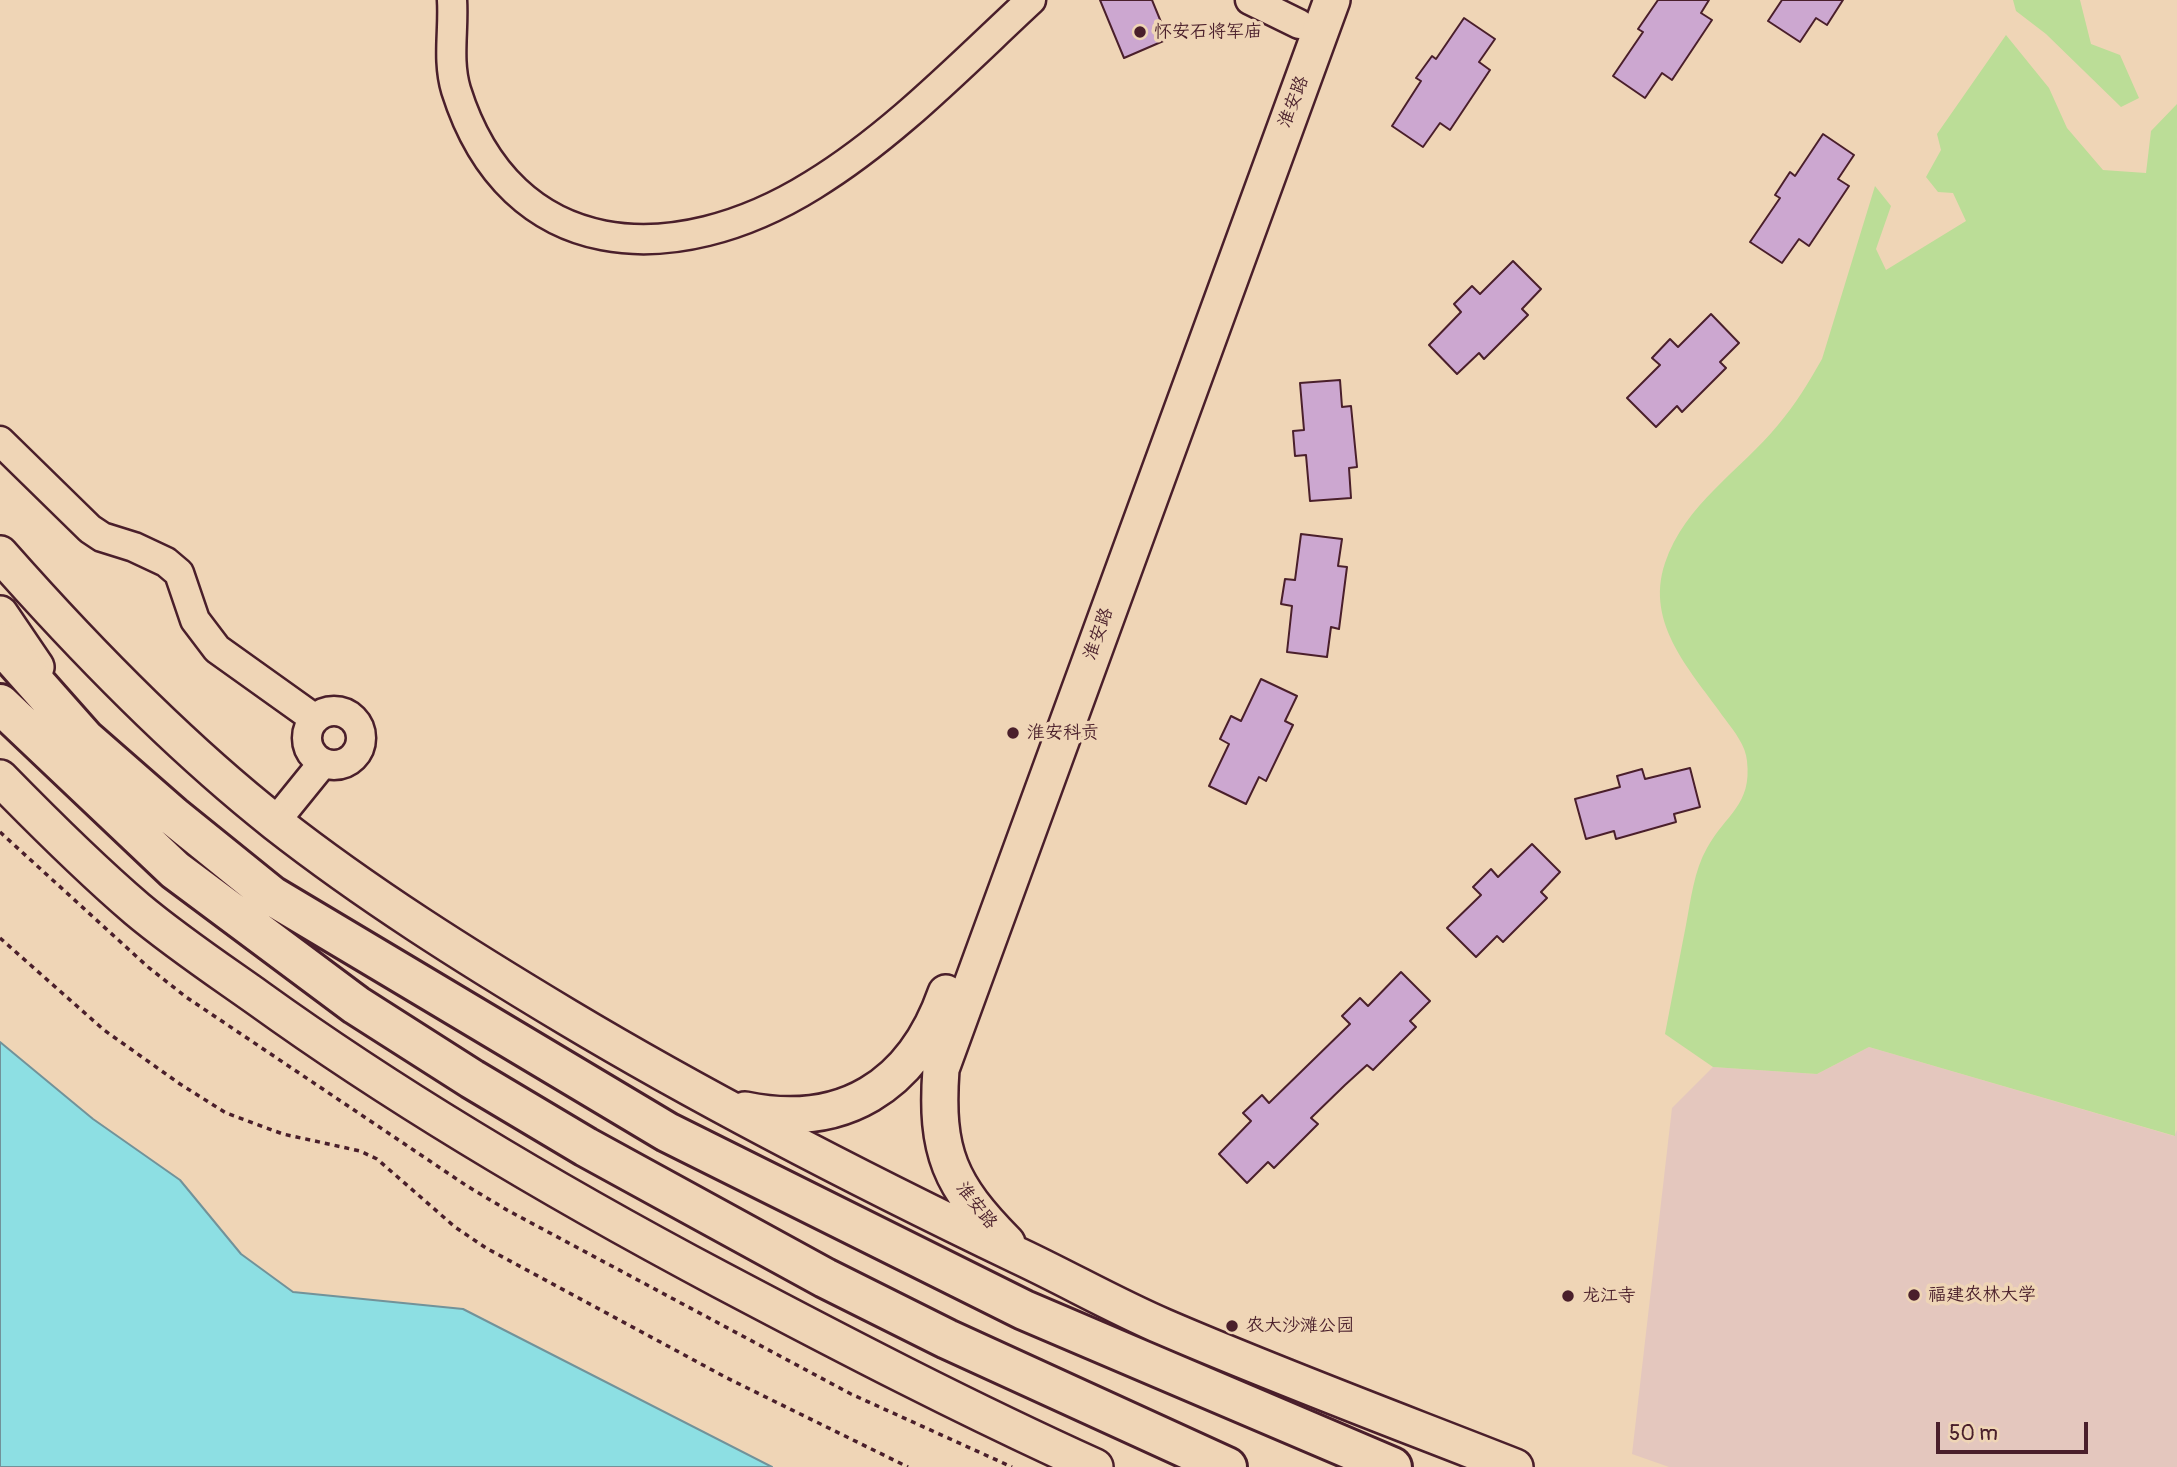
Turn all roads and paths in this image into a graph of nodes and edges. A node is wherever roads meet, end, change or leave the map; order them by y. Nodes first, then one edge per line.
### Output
1 (452, 0) edge
2 (1031, 0) edge
3 (1250, 0) edge
4 (1332, 0) edge
5 (1303, 12) edge
6 (0, 441) edge
7 (0, 554) edge
8 (0, 614) edge
9 (0, 643) edge
10 (0, 704) edge
11 (315, 719) junction
12 (85, 739) junction
13 (323, 764) junction
14 (0, 778) edge
15 (275, 822) junction
16 (0, 938) edge
17 (723, 1106) junction
18 (1020, 1256) junction
19 (908, 1467) edge
20 (1095, 1467) edge
21 (1227, 1467) edge
22 (1392, 1467) edge
23 (1515, 1467) edge

1 - 2 street
3 - 5 street
4 - 18 main road, 淮安路
5 - 17 main road, 淮安路
6 - 11 street
7 - 15 main road
8 - 12 main road
9 - 12 highway
10 - 21 highway
11 - 13 street
11 - 13 street
12 - 22 highway
13 - 15 street
14 - 20 main road
15 - 17 main road
16 - 19 path
17 - 18 main road
18 - 23 main road

